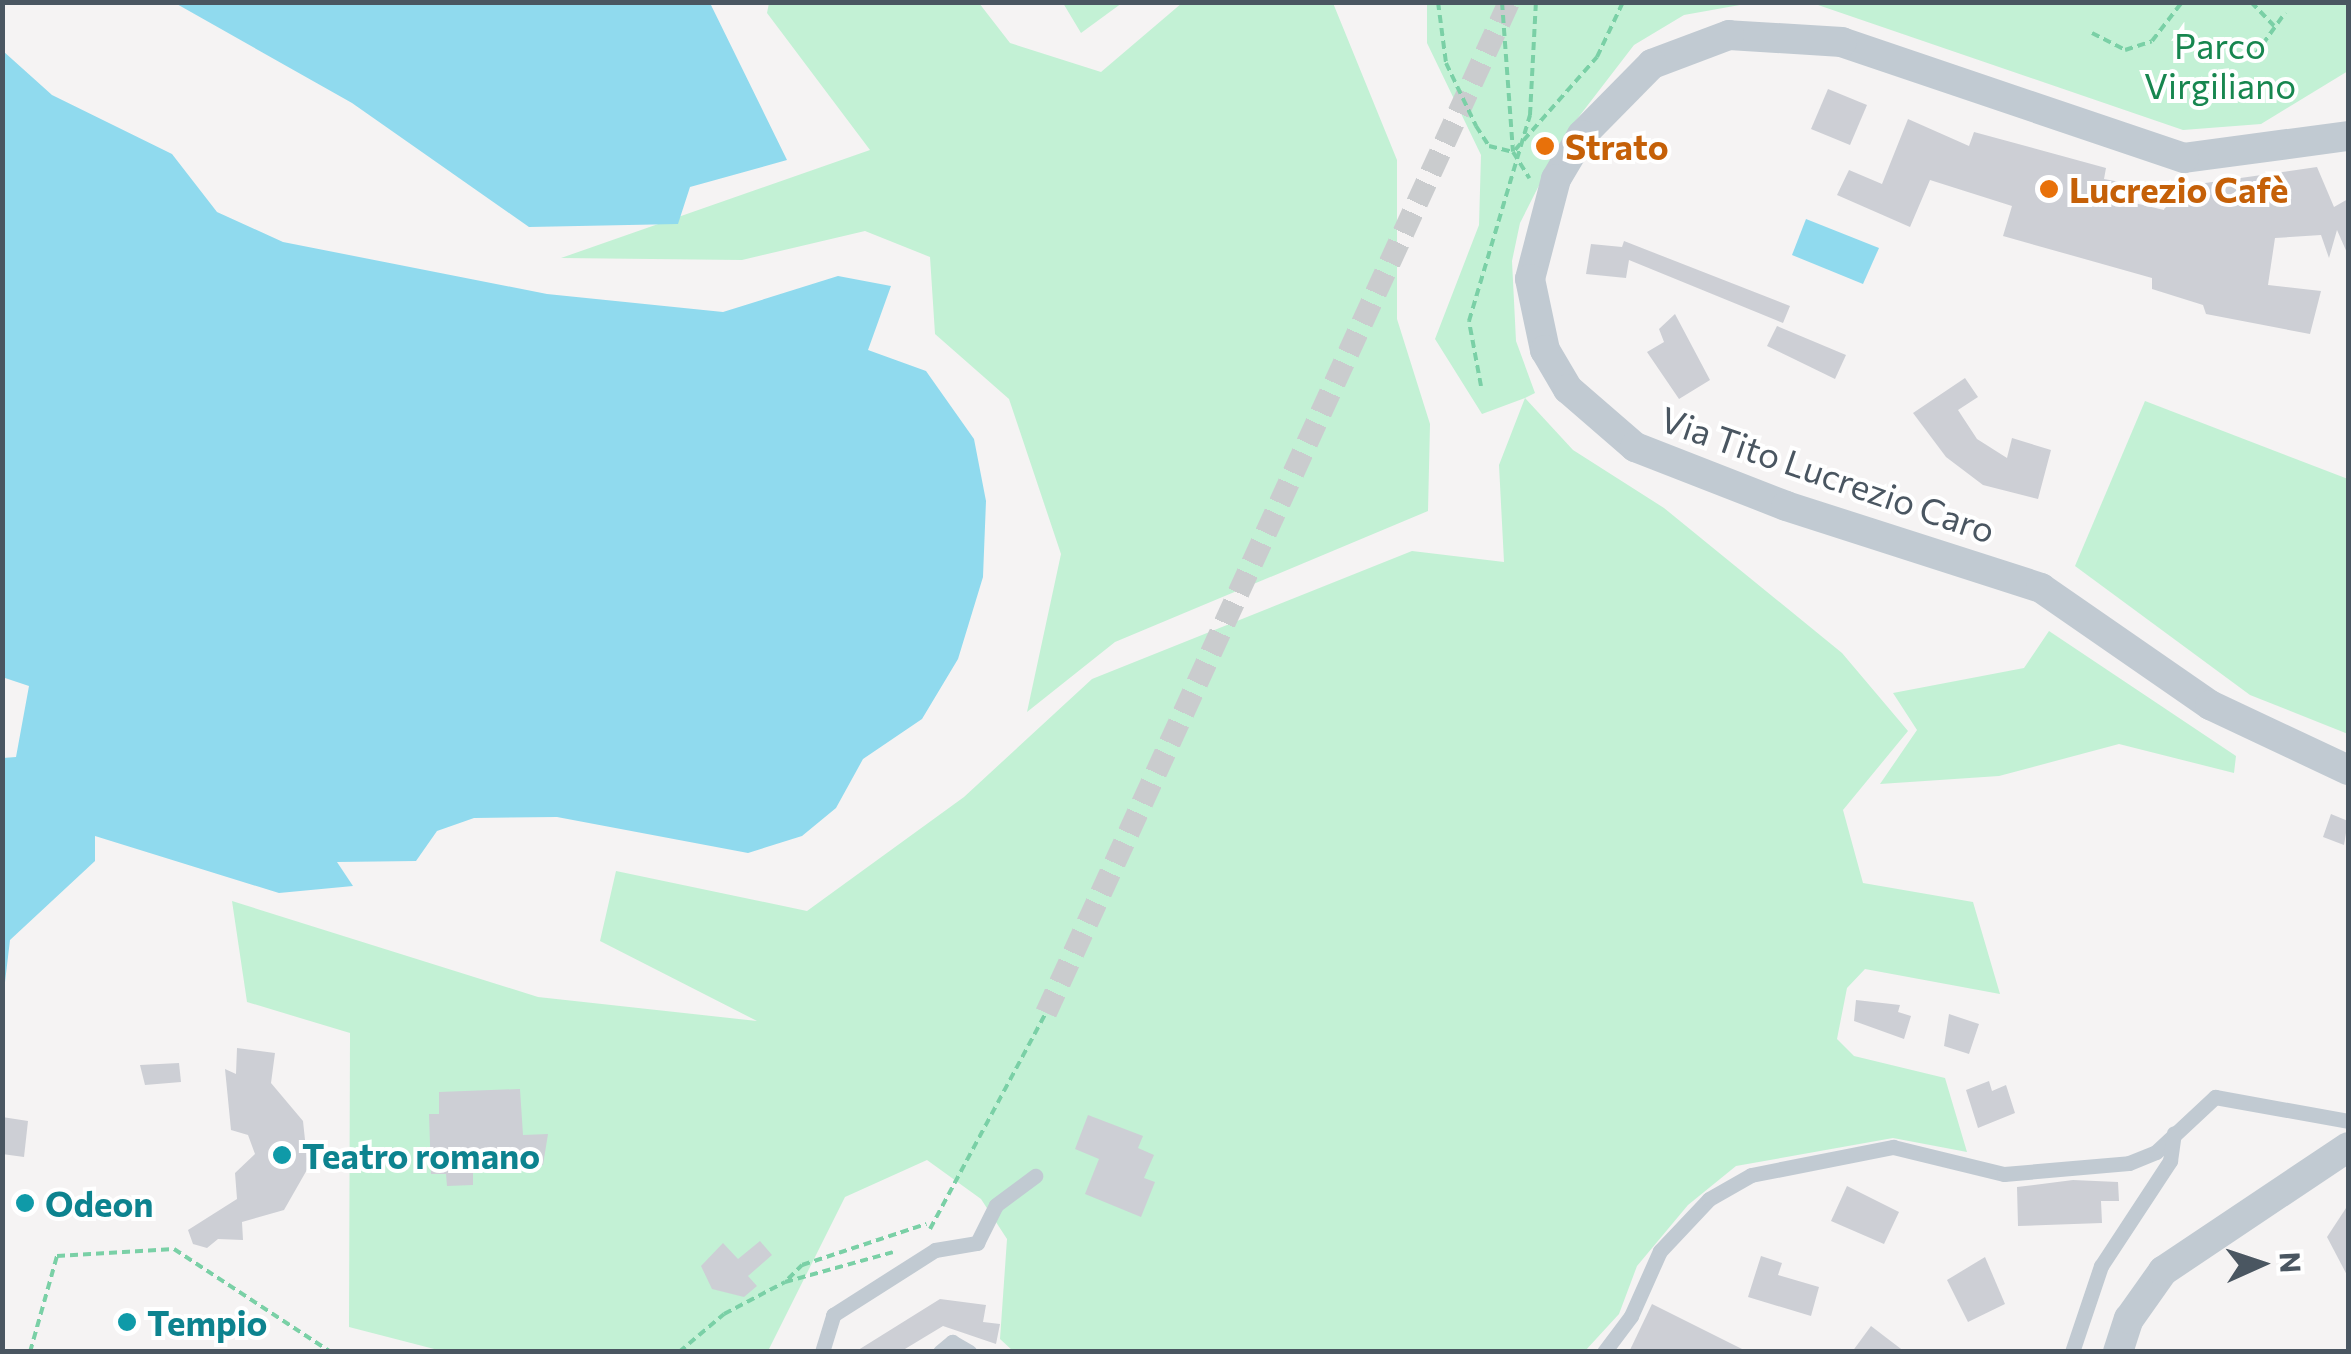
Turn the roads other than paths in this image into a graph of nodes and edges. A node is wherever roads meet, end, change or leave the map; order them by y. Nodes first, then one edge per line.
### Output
1 (2348, 136) edge
2 (2348, 770) edge
3 (2348, 1121) edge
4 (2174, 1133) junction
5 (2348, 1147) edge
6 (1036, 1176) dead end
7 (822, 1352) edge
8 (940, 1352) edge
9 (968, 1352) edge
10 (1604, 1352) edge
11 (2072, 1352) edge
12 (2118, 1352) edge

1 - 2 street, Via Tito Lucrezio Caro
3 - 4 lane
4 - 10 lane
4 - 11 lane
5 - 12 street
6 - 7 lane
8 - 9 lane

